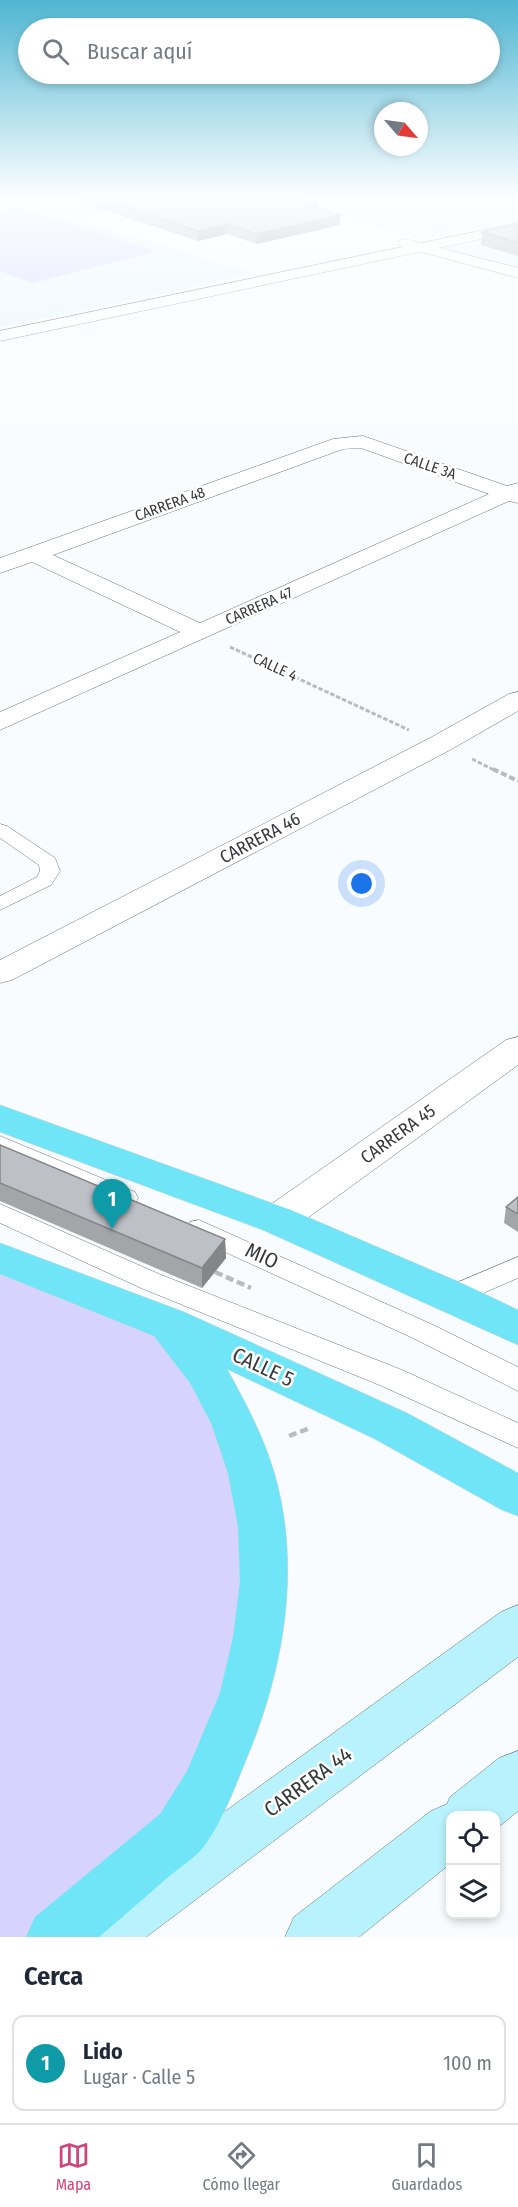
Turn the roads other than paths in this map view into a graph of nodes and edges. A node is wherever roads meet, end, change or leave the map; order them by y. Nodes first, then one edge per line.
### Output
1 (196, 286) edge
2 (238, 286) edge
3 (0, 327) edge
4 (0, 336) edge
5 (340, 442) joint
6 (515, 493) edge
7 (33, 554) junction
8 (0, 566) edge
9 (200, 632) junction
10 (518, 700) edge
11 (0, 722) edge
12 (0, 830) edge
13 (0, 904) edge
14 (0, 973) edge
15 (518, 1048) edge
16 (0, 1118) edge
17 (0, 1144) edge
18 (149, 1208) edge
19 (0, 1214) edge
20 (277, 1220) junction
21 (181, 1221) edge
22 (0, 1258) edge
23 (518, 1267) edge
24 (451, 1296) junction
25 (169, 1324) junction
26 (518, 1329) edge
27 (518, 1380) edge
28 (518, 1436) edge
29 (518, 1496) edge
30 (518, 1628) edge
31 (518, 1777) edge
32 (474, 1811) edge
33 (446, 1833) edge
34 (55, 1937) edge
35 (99, 1937) edge
36 (314, 1937) edge

1 - 3 street
2 - 4 street
5 - 6 street, CALLE 3A
5 - 7 street, CARRERA 48
6 - 9 street, CARRERA 47
7 - 8 street, CARRERA 48
7 - 9 street
9 - 11 street, CARRERA 47
10 - 14 street, CARRERA 46
12 - 13 lane
15 - 20 street, CARRERA 45
16 - 20 main road
17 - 18 lane
19 - 28 lane
20 - 24 main road
21 - 27 lane, MIO
22 - 25 main road, CALLE 5
23 - 24 lane
24 - 26 main road
25 - 29 main road, CALLE 5
25 - 34 main road
30 - 35 main road, CARRERA 44
31 - 32 main road
33 - 36 main road

